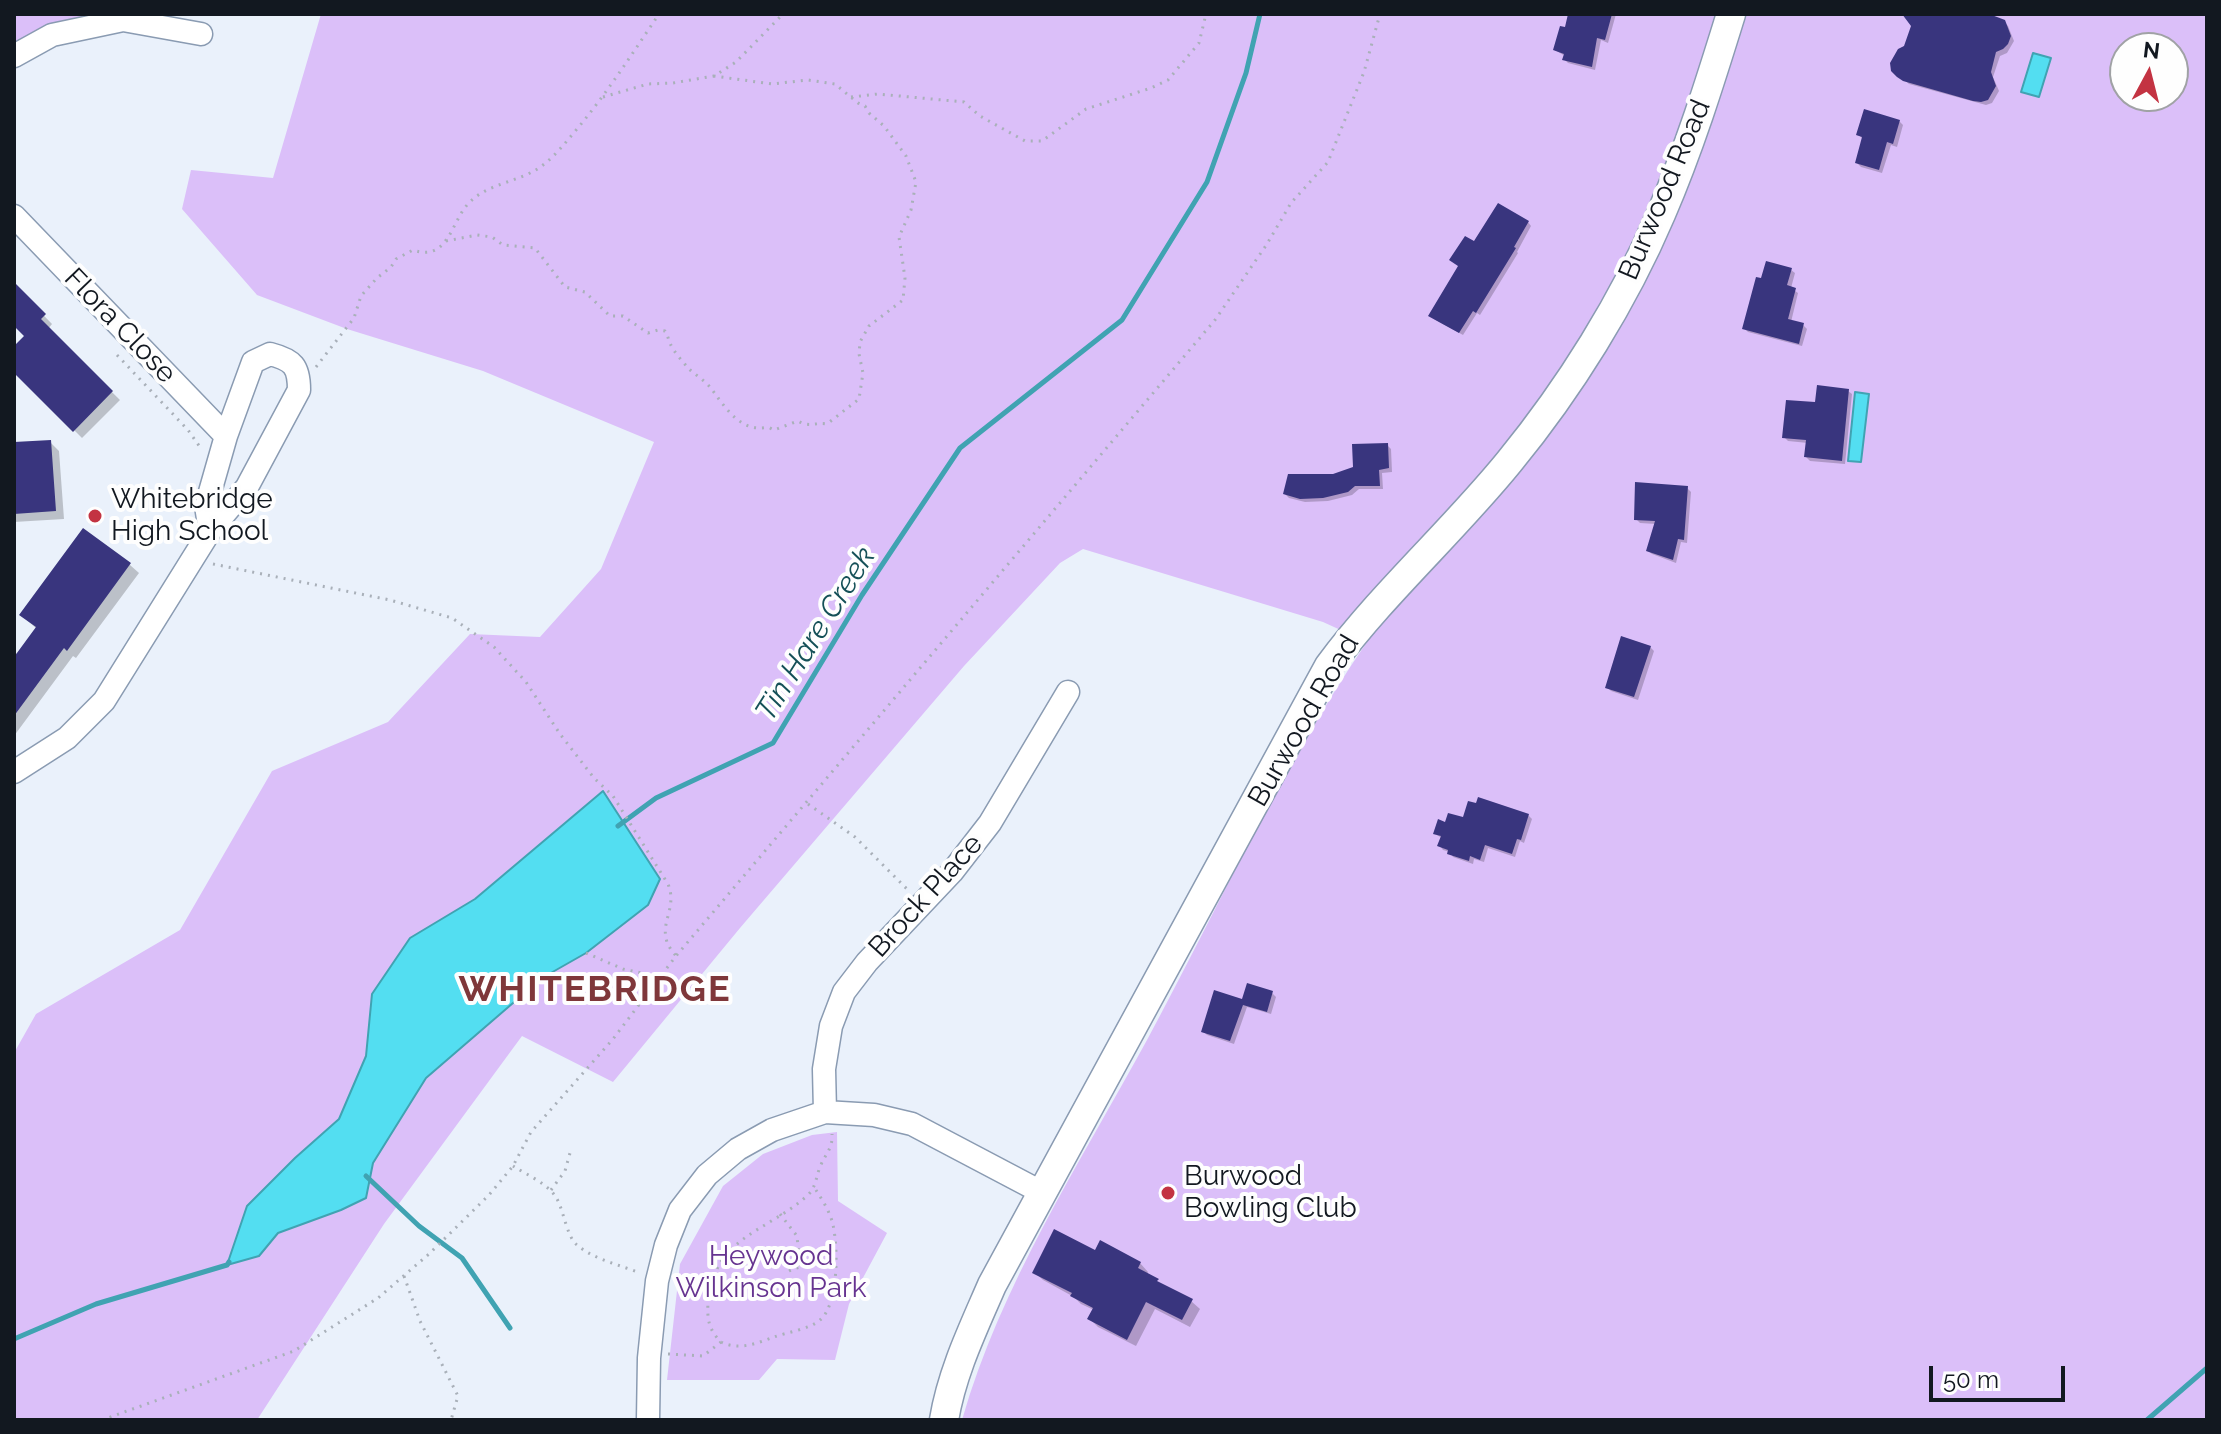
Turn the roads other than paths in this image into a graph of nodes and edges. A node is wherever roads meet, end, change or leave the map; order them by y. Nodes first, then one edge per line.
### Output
1 (1731, 14) edge
2 (201, 34) dead end
3 (14, 56) edge
4 (14, 216) edge
5 (226, 436) junction
6 (210, 531) junction
7 (1068, 692) dead end
8 (14, 772) edge
9 (828, 1120) junction
10 (1043, 1193) junction
11 (648, 1420) edge
12 (944, 1420) edge

1 - 10 main road, Burwood Road
2 - 3 street
4 - 5 street, Flora Close
5 - 6 street
5 - 6 street
6 - 8 street
7 - 9 street, Brock Place
9 - 10 street
9 - 11 street
10 - 12 main road, Burwood Road

